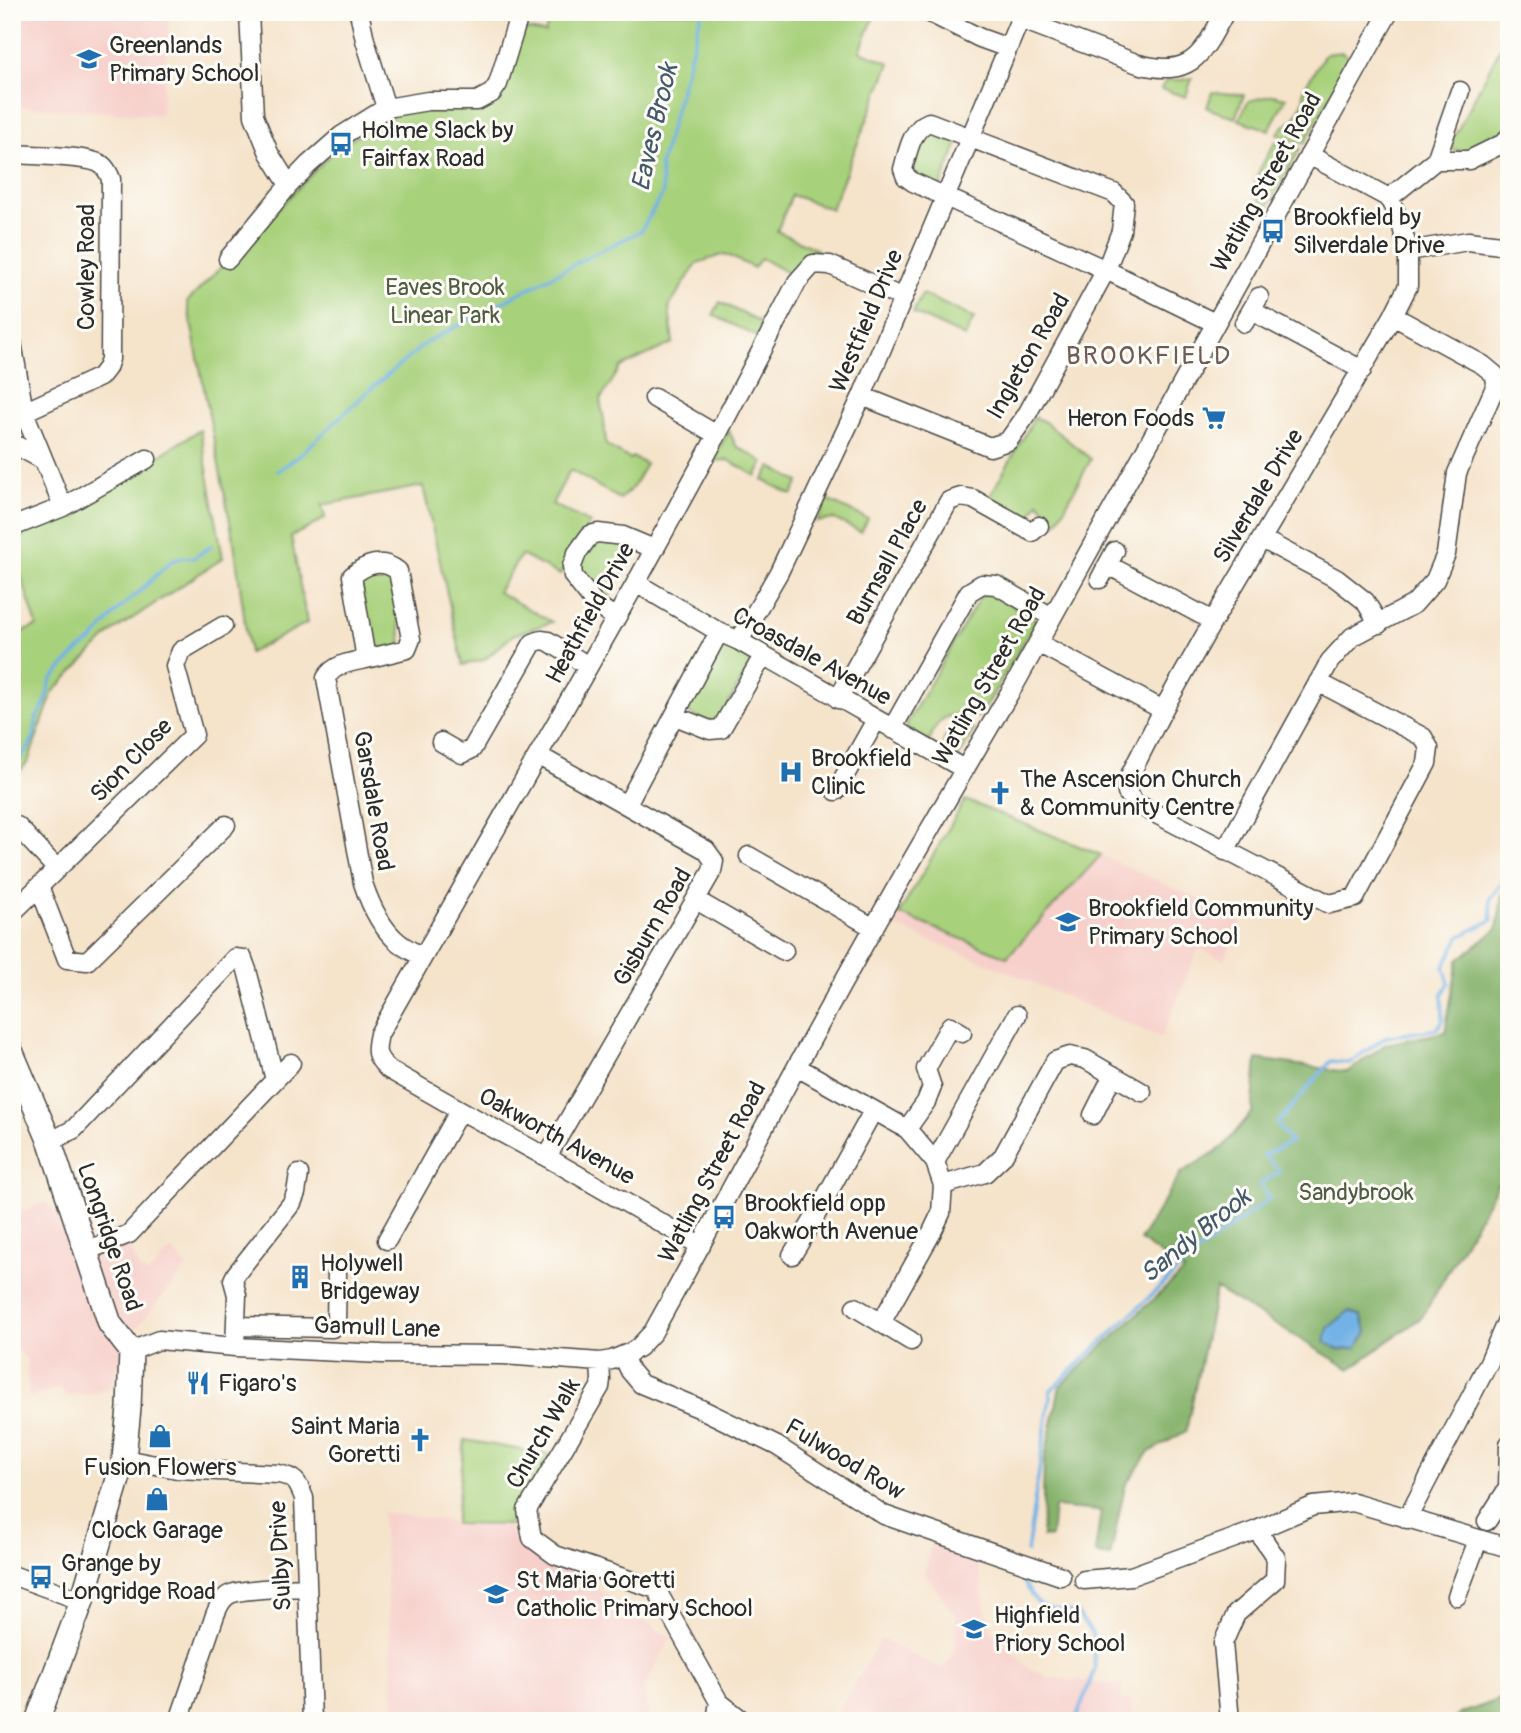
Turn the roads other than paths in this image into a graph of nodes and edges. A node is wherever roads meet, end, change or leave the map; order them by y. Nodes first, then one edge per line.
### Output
1 (248, 12) edge
2 (359, 12) edge
3 (520, 12) edge
4 (928, 12) edge
5 (1225, 12) edge
6 (1390, 12) edge
7 (1022, 16) edge
8 (1008, 48) junction
9 (1460, 91) dead end
10 (386, 108) junction
11 (971, 137) junction
12 (1509, 138) edge
13 (12, 154) edge
14 (1309, 155) junction
15 (1436, 160) junction
16 (289, 185) junction
17 (945, 197) junction
18 (1389, 198) junction
19 (1509, 246) edge
20 (1408, 251) junction
21 (228, 259) dead end
22 (1106, 270) junction
23 (902, 298) junction
24 (1252, 310) dead end
25 (1393, 316) junction
26 (1215, 323) junction
27 (12, 342) edge
28 (1362, 370) junction
29 (862, 396) junction
30 (654, 398) dead end
31 (24, 412) junction
32 (717, 435) junction
33 (12, 443) edge
34 (147, 459) dead end
35 (43, 460) junction
36 (63, 507) junction
37 (1039, 526) dead end
38 (12, 527) edge
39 (1262, 539) junction
40 (654, 549) junction
41 (1108, 565) dead end
42 (636, 583) junction
43 (615, 617) junction
44 (1052, 617) junction
45 (1213, 621) junction
46 (1379, 624) junction
47 (223, 626) dead end
48 (719, 632) junction
49 (739, 641) junction
50 (1038, 643) junction
51 (763, 656) junction
52 (366, 659) junction
53 (588, 666) junction
54 (1318, 682) junction
55 (838, 699) junction
56 (1163, 710) junction
57 (676, 716) junction
58 (884, 724) junction
59 (441, 742) dead end
60 (539, 756) junction
61 (964, 769) junction
62 (836, 791) dead end
63 (627, 804) junction
64 (226, 825) dead end
65 (17, 826) dead end
66 (1225, 851) junction
67 (749, 856) dead end
68 (57, 869) junction
69 (39, 886) junction
70 (696, 900) junction
71 (12, 913) edge
72 (874, 928) junction
73 (784, 951) dead end
74 (422, 957) junction
75 (1017, 1015) dead end
76 (962, 1033) dead end
77 (12, 1053) edge
78 (291, 1063) dead end
79 (797, 1067) junction
80 (388, 1069) joint
81 (1113, 1075) junction
82 (275, 1080) junction
83 (1142, 1092) dead end
84 (460, 1110) junction
85 (873, 1111) junction
86 (1093, 1115) dead end
87 (907, 1129) junction
88 (50, 1142) junction
89 (547, 1157) junction
90 (935, 1162) junction
91 (299, 1174) dead end
92 (943, 1185) junction
93 (387, 1240) dead end
94 (794, 1243) dead end
95 (701, 1246) junction
96 (86, 1251) junction
97 (337, 1269) dead end
98 (855, 1307) dead end
99 (1509, 1315) edge
100 (881, 1323) junction
101 (236, 1326) junction
102 (911, 1341) dead end
103 (235, 1347) junction
104 (131, 1352) junction
105 (623, 1356) junction
106 (600, 1362) junction
107 (1509, 1444) edge
108 (124, 1459) junction
109 (1407, 1519) junction
110 (1488, 1521) dead end
111 (1256, 1530) junction
112 (1478, 1540) junction
113 (1509, 1548) edge
114 (12, 1575) edge
115 (1061, 1576) dead end
116 (1084, 1580) dead end
117 (307, 1587) junction
118 (1457, 1596) dead end
119 (82, 1601) junction
120 (719, 1702) junction
121 (37, 1721) edge
122 (179, 1721) edge
123 (312, 1721) edge
124 (716, 1721) edge
125 (743, 1721) edge
126 (1230, 1721) edge

1 - 16 street
2 - 10 street
3 - 10 street
4 - 8 street
5 - 7 street
6 - 14 street, Watling Street Road
7 - 8 street, Westfield Drive
8 - 11 street, Westfield Drive
9 - 15 street
10 - 16 street
11 - 17 street, Westfield Drive
11 - 17 street
11 - 22 street, Ingleton Road
12 - 15 street
13 - 31 street, Cowley Road
14 - 18 street
14 - 26 street, Watling Street Road
15 - 18 street
16 - 21 street
17 - 22 street
17 - 23 street, Westfield Drive
18 - 20 street, Silverdale Drive
19 - 20 street
20 - 25 street, Silverdale Drive
22 - 26 street
22 - 29 street, Ingleton Road
23 - 29 street, Westfield Drive
23 - 32 street, Heathfield Drive
24 - 28 street
25 - 28 street, Silverdale Drive
25 - 46 street
26 - 44 street, Watling Street Road
27 - 31 street
28 - 39 street, Silverdale Drive
29 - 49 street, Westfield Drive
30 - 32 street
31 - 35 street
32 - 40 street, Heathfield Drive
33 - 35 street
34 - 36 street
35 - 36 street
36 - 38 street
37 - 55 street, Burnsall Place
39 - 45 street, Silverdale Drive
39 - 46 street
40 - 42 street, Heathfield Drive
40 - 43 street
41 - 45 street
42 - 43 street, Heathfield Drive
42 - 48 street, Croasdale Avenue
43 - 53 street, Heathfield Drive
44 - 50 street, Watling Street Road
44 - 58 street
45 - 56 street, Silverdale Drive
46 - 54 street
47 - 68 street, Sion Close
48 - 49 street, Croasdale Avenue
48 - 57 street
49 - 51 street, Croasdale Avenue
50 - 56 street
50 - 61 street, Watling Street Road
51 - 55 street, Croasdale Avenue
51 - 57 street
52 - 52 street, Garsdale Road
52 - 74 street, Garsdale Road
53 - 59 street
53 - 60 street, Heathfield Drive
54 - 66 street
54 - 66 street
55 - 58 street, Croasdale Avenue
56 - 66 street, Silverdale Drive
57 - 63 street
58 - 61 street, Croasdale Avenue
58 - 62 street
60 - 63 street, Gisburn Road
60 - 74 street, Heathfield Drive
61 - 72 street, Watling Street Road
63 - 70 street, Gisburn Road
64 - 69 street
65 - 68 street
67 - 72 street
68 - 69 street, Sion Close
69 - 71 street, Sion Close
70 - 73 street
70 - 89 street, Gisburn Road
72 - 79 street, Watling Street Road
74 - 80 street, Heathfield Drive
75 - 90 street
76 - 87 street
77 - 88 main road, Longridge Road
78 - 82 street
79 - 85 street
79 - 95 street, Watling Street Road
80 - 84 street, Oakworth Avenue
81 - 83 street
81 - 86 street
81 - 92 street
82 - 88 street
82 - 96 street
84 - 89 street, Oakworth Avenue
84 - 93 street
85 - 87 street
85 - 94 street
87 - 90 street
88 - 96 main road, Longridge Road
89 - 95 street, Oakworth Avenue
90 - 92 street
91 - 101 street
92 - 100 street
95 - 105 street, Watling Street Road
96 - 104 main road, Longridge Road
97 - 101 street
98 - 100 street
99 - 109 street
100 - 102 street
101 - 103 street
103 - 104 street, Gamull Lane
103 - 106 street, Gamull Lane
104 - 108 main road
105 - 106 street, Gamull Lane
105 - 115 street, Fulwood Row
106 - 120 street, Church Walk
107 - 110 street
108 - 117 street, Sulby Drive
108 - 119 main road
109 - 111 street
109 - 112 street
111 - 116 street
111 - 126 street
112 - 113 street
112 - 118 street
114 - 119 street
117 - 122 street
117 - 123 street, Sulby Drive
119 - 121 main road
120 - 124 street
120 - 125 street

